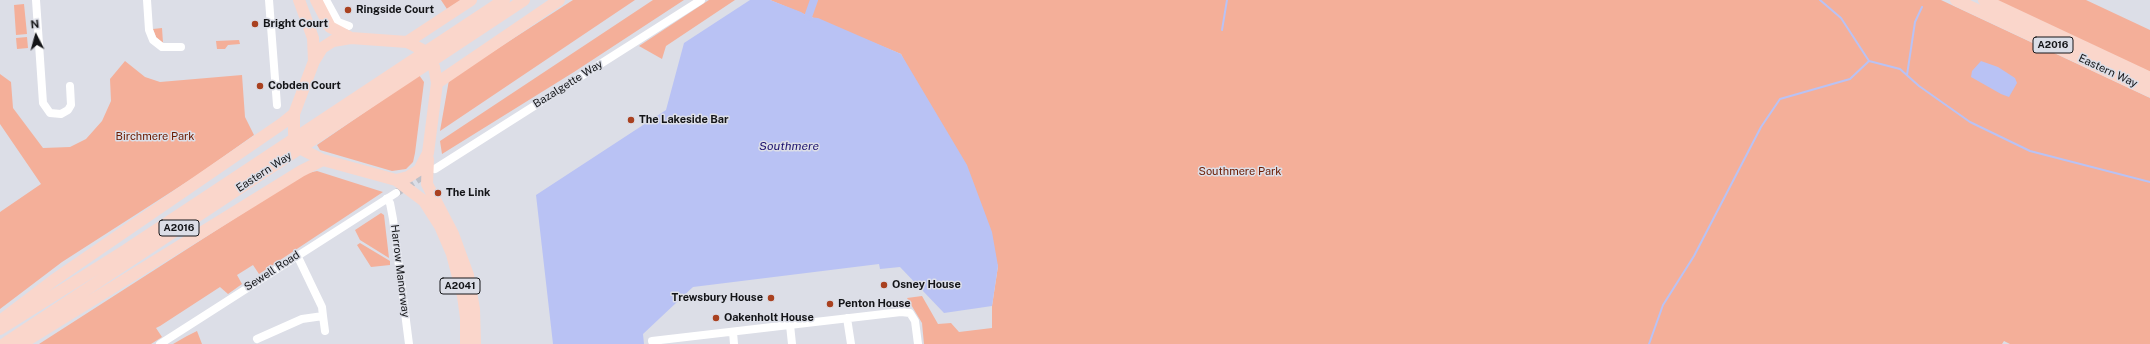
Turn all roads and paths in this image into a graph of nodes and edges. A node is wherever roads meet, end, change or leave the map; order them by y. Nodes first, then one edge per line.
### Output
1 (36, 0) edge
2 (147, 0) edge
3 (269, 0) edge
4 (299, 0) edge
5 (316, 0) edge
6 (326, 0) edge
7 (471, 0) edge
8 (504, 0) edge
9 (524, 0) edge
10 (559, 0) edge
11 (701, 0) edge
12 (1956, 0) edge
13 (1984, 0) edge
14 (350, 32) junction
15 (407, 42) junction
16 (181, 47) dead end
17 (314, 60) junction
18 (2150, 78) edge
19 (437, 83) junction
20 (70, 86) dead end
21 (2150, 91) edge
22 (277, 106) dead end
23 (294, 114) junction
24 (428, 154) junction
25 (323, 160) junction
26 (435, 168) tunnel mouth
27 (396, 180) junction
28 (396, 193) tunnel mouth
29 (386, 200) junction
30 (297, 255) junction
31 (323, 316) junction
32 (847, 318) junction
33 (0, 321) edge
34 (790, 325) junction
35 (0, 329) edge
36 (325, 331) dead end
37 (733, 332) junction
38 (257, 339) dead end
39 (652, 341) dead end
40 (676, 341) edge
41 (4, 344) edge
42 (21, 344) edge
43 (160, 344) edge
44 (409, 344) edge
45 (466, 344) edge
46 (475, 344) edge
47 (734, 344) edge
48 (792, 344) edge
49 (851, 344) edge
50 (918, 344) edge

1 - 20 street
2 - 16 street
3 - 22 street
4 - 17 main road
5 - 14 main road
6 - 14 street
7 - 15 main road
8 - 35 main road, Eastern Way / A2016
9 - 41 main road, Eastern Way / A2016
10 - 19 main road
11 - 26 street, Bazalgette Way
12 - 21 main road, Eastern Way / A2016
13 - 18 main road, Eastern Way / A2016
14 - 15 main road
14 - 17 main road
15 - 19 main road
17 - 23 main road
19 - 24 main road
23 - 25 main road
23 - 33 main road
24 - 27 main road
24 - 46 main road, A2041
25 - 27 main road
25 - 42 main road
27 - 45 main road, A2041
28 - 29 street
29 - 30 street, Sewell Road
29 - 44 street, Harrow Manorway
30 - 31 street
30 - 43 street, Sewell Road
31 - 36 street
31 - 38 street
32 - 34 street
32 - 49 street
32 - 50 street
34 - 37 street
34 - 48 street
37 - 40 street
37 - 47 street
39 - 40 street

